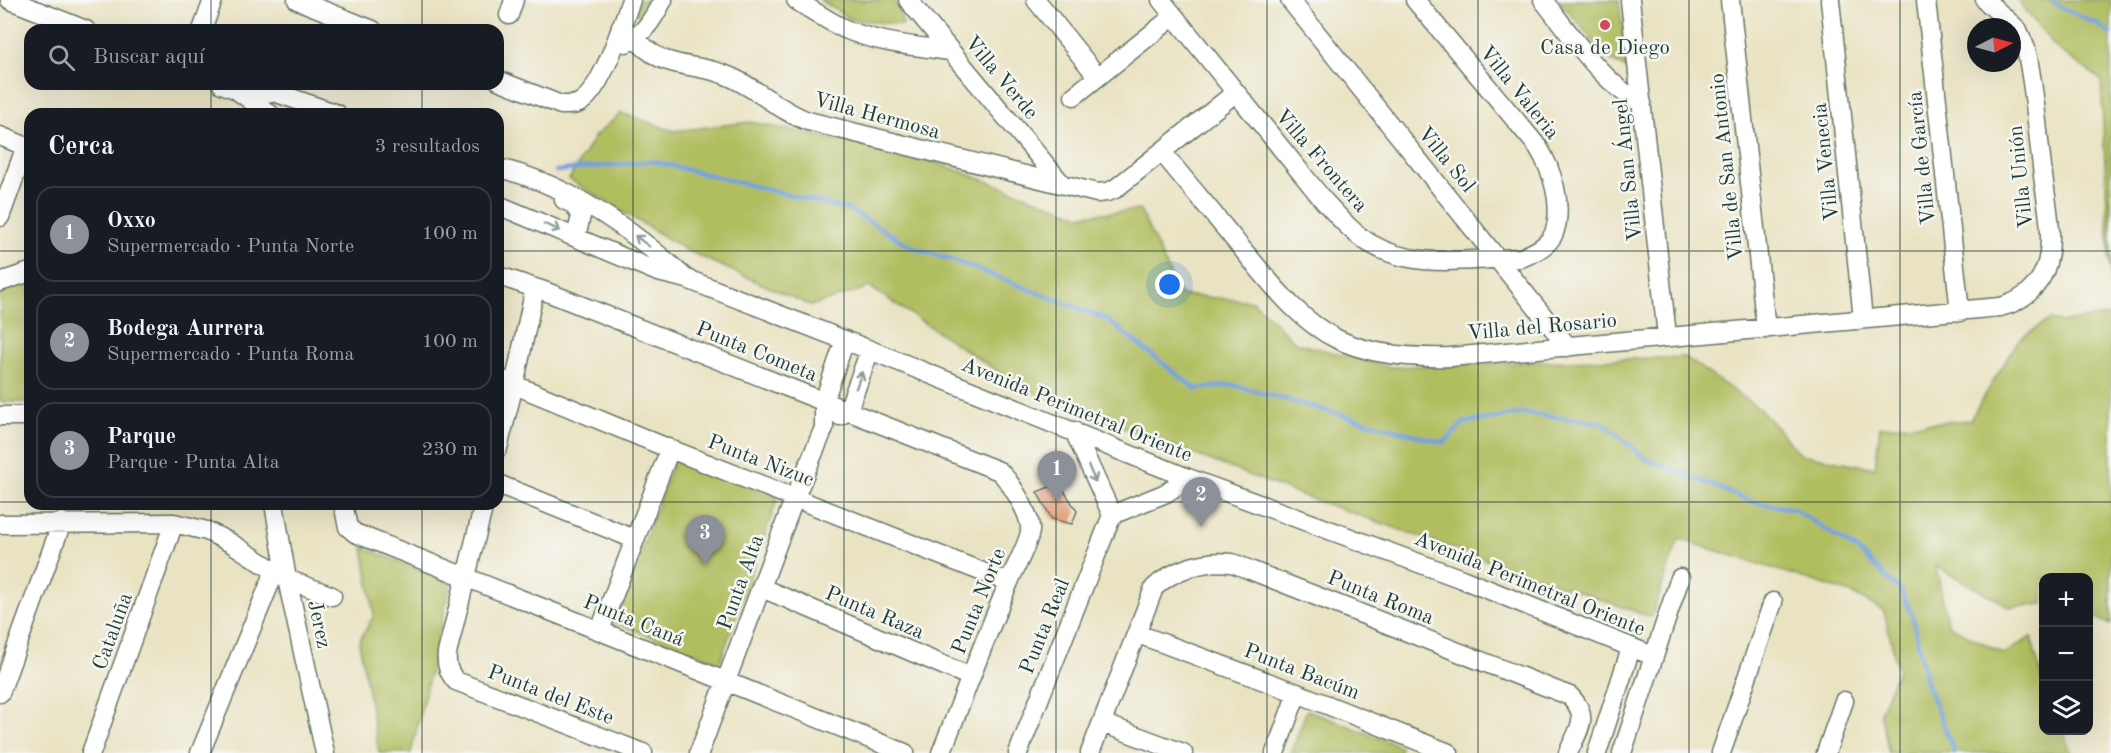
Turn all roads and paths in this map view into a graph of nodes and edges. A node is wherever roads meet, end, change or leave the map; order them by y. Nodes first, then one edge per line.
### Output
1 (10, 0) edge
2 (213, 0) edge
3 (297, 0) edge
4 (631, 0) edge
5 (663, 0) edge
6 (796, 0) edge
7 (908, 0) edge
8 (1036, 0) edge
9 (1161, 0) edge
10 (1290, 0) edge
11 (1415, 0) edge
12 (1543, 0) edge
13 (1630, 0) edge
14 (1730, 0) edge
15 (1830, 0) edge
16 (1926, 0) edge
17 (1985, 0) edge
18 (1174, 16) junction
19 (71, 24) edge
20 (204, 24) edge
21 (358, 24) edge
22 (621, 26) junction
23 (636, 38) junction
24 (613, 49) junction
25 (950, 51) junction
26 (1097, 76) junction
27 (504, 82) edge
28 (234, 90) edge
29 (253, 90) edge
30 (1235, 93) junction
31 (1074, 96) dead end
32 (1642, 103) junction
33 (261, 108) edge
34 (320, 108) edge
35 (0, 136) edge
36 (24, 145) edge
37 (1162, 152) junction
38 (24, 157) edge
39 (504, 169) edge
40 (504, 175) edge
41 (1061, 183) junction
42 (504, 207) edge
43 (0, 217) edge
44 (576, 237) junction
45 (1498, 258) junction
46 (24, 274) edge
47 (687, 279) junction
48 (504, 280) edge
49 (0, 282) edge
50 (535, 288) junction
51 (2009, 305) joint
52 (1959, 312) junction
53 (1863, 319) junction
54 (1766, 330) junction
55 (1667, 336) junction
56 (845, 340) junction
57 (1568, 347) junction
58 (870, 350) junction
59 (506, 381) edge
60 (504, 398) edge
61 (824, 402) junction
62 (848, 411) junction
63 (0, 416) edge
64 (24, 417) edge
65 (824, 428) junction
66 (1074, 431) junction
67 (670, 448) junction
68 (999, 471) joint
69 (1188, 478) junction
70 (504, 486) edge
71 (795, 497) junction
72 (275, 510) edge
73 (344, 510) edge
74 (483, 510) edge
75 (1112, 515) junction
76 (63, 522) junction
77 (174, 523) junction
78 (0, 524) edge
79 (634, 540) junction
80 (281, 575) junction
81 (466, 577) junction
82 (1680, 578) dead end
83 (1008, 582) junction
84 (762, 588) junction
85 (332, 596) dead end
86 (1773, 602) dead end
87 (600, 630) junction
88 (1138, 634) junction
89 (1631, 648) junction
90 (1653, 656) junction
91 (971, 677) junction
92 (727, 681) junction
93 (0, 693) edge
94 (1298, 693) junction
95 (1844, 701) dead end
96 (1102, 723) junction
97 (1422, 748) edge
98 (91, 753) edge
99 (200, 753) edge
100 (324, 753) edge
101 (642, 753) edge
102 (699, 753) edge
103 (905, 753) edge
104 (941, 753) edge
105 (1018, 753) edge
106 (1090, 753) edge
107 (1183, 753) edge
108 (1275, 753) edge
109 (1449, 753) edge
110 (1568, 753) edge
111 (1597, 753) edge
112 (1622, 753) edge
113 (1721, 753) edge
114 (1826, 753) edge

1 - 19 street
2 - 20 street
3 - 21 street
4 - 22 street
5 - 23 street
6 - 25 street
7 - 25 street, Villa Verde
8 - 26 street
9 - 18 street, Villa Frontera
10 - 45 street, Villa Sol
11 - 45 street, Villa Valeria
12 - 32 street
13 - 32 street, Villa San Ángel
14 - 54 street, Villa de San Antonio
15 - 53 street, Villa Venecia
16 - 52 street, Villa de García
17 - 51 street, Villa Unión
18 - 26 street
18 - 30 street, Villa Frontera
22 - 23 street, Villa Hermosa
22 - 24 street
23 - 24 street
23 - 41 street, Villa Hermosa
24 - 27 street
25 - 41 street, Villa Verde
26 - 31 street
28 - 33 street
29 - 34 street
30 - 37 street
30 - 45 street, Villa Frontera
32 - 55 street, Villa San Ángel
35 - 36 street
37 - 41 street, Villa Hermosa
37 - 57 street, Villa del Rosario
38 - 43 street
47 -> 39 street, Avenida Perimetral Oriente
40 - 44 street
42 -> 44 street, Avenida Perimetral Oriente
44 - 47 street, Avenida Perimetral Oriente
45 - 57 street, Villa Sol
46 - 49 street
47 - 56 street, Avenida Perimetral Oriente
48 - 50 street, Punta Cometa
50 - 59 street
50 - 61 street, Punta Cometa
51 - 52 street, Villa del Rosario
52 - 53 street, Villa del Rosario
53 - 54 street, Villa del Rosario
54 - 55 street, Villa del Rosario
55 - 57 street, Villa del Rosario
56 - 58 street, Avenida Perimetral Oriente
56 - 61 street, Punta Alta
62 -> 58 street
58 - 66 street, Avenida Perimetral Oriente
59 - 60 street
59 - 67 street, Punta Nizuc
61 - 62 street, Punta Cometa
61 - 65 street, Punta Alta
62 - 65 street
62 - 68 street, Punta Cometa
63 - 64 street
65 - 71 street, Punta Alta
66 - 69 street, Avenida Perimetral Oriente
66 -> 75 street
67 - 71 street, Punta Nizuc
67 - 79 street
68 - 83 street, Punta Norte
69 - 75 street
69 - 89 street, Avenida Perimetral Oriente
70 - 79 street
71 - 83 street, Punta Nizuc
71 - 84 street, Punta Alta
72 - 80 street, Jerez
73 - 81 street, Punta Caná
74 - 81 street
75 - 105 street, Punta Real
76 - 77 street
76 - 78 street
76 - 93 street
77 - 80 street
77 - 98 street, Cataluña
79 - 87 street
80 - 85 street
80 - 99 street
80 - 100 street, Jerez
81 - 87 street, Punta Caná
81 - 101 street, Punta del Este
82 - 90 street
83 - 91 street, Punta Norte
84 - 91 street, Punta Raza
84 - 92 street, Punta Alta
86 - 113 street
87 - 92 street, Punta Caná
88 - 94 street, Punta Bacúm
88 - 96 street
88 - 110 street, Punta Roma
89 - 90 street, Avenida Perimetral Oriente
89 - 111 street
90 - 112 street
91 - 104 street, Punta Norte
92 - 102 street, Punta Alta
92 - 103 street, Punta Caná
94 - 97 street, Punta Bacúm
94 - 108 street
95 - 114 street
96 - 106 street
96 - 107 street
97 - 109 street, Punta Bacúm

